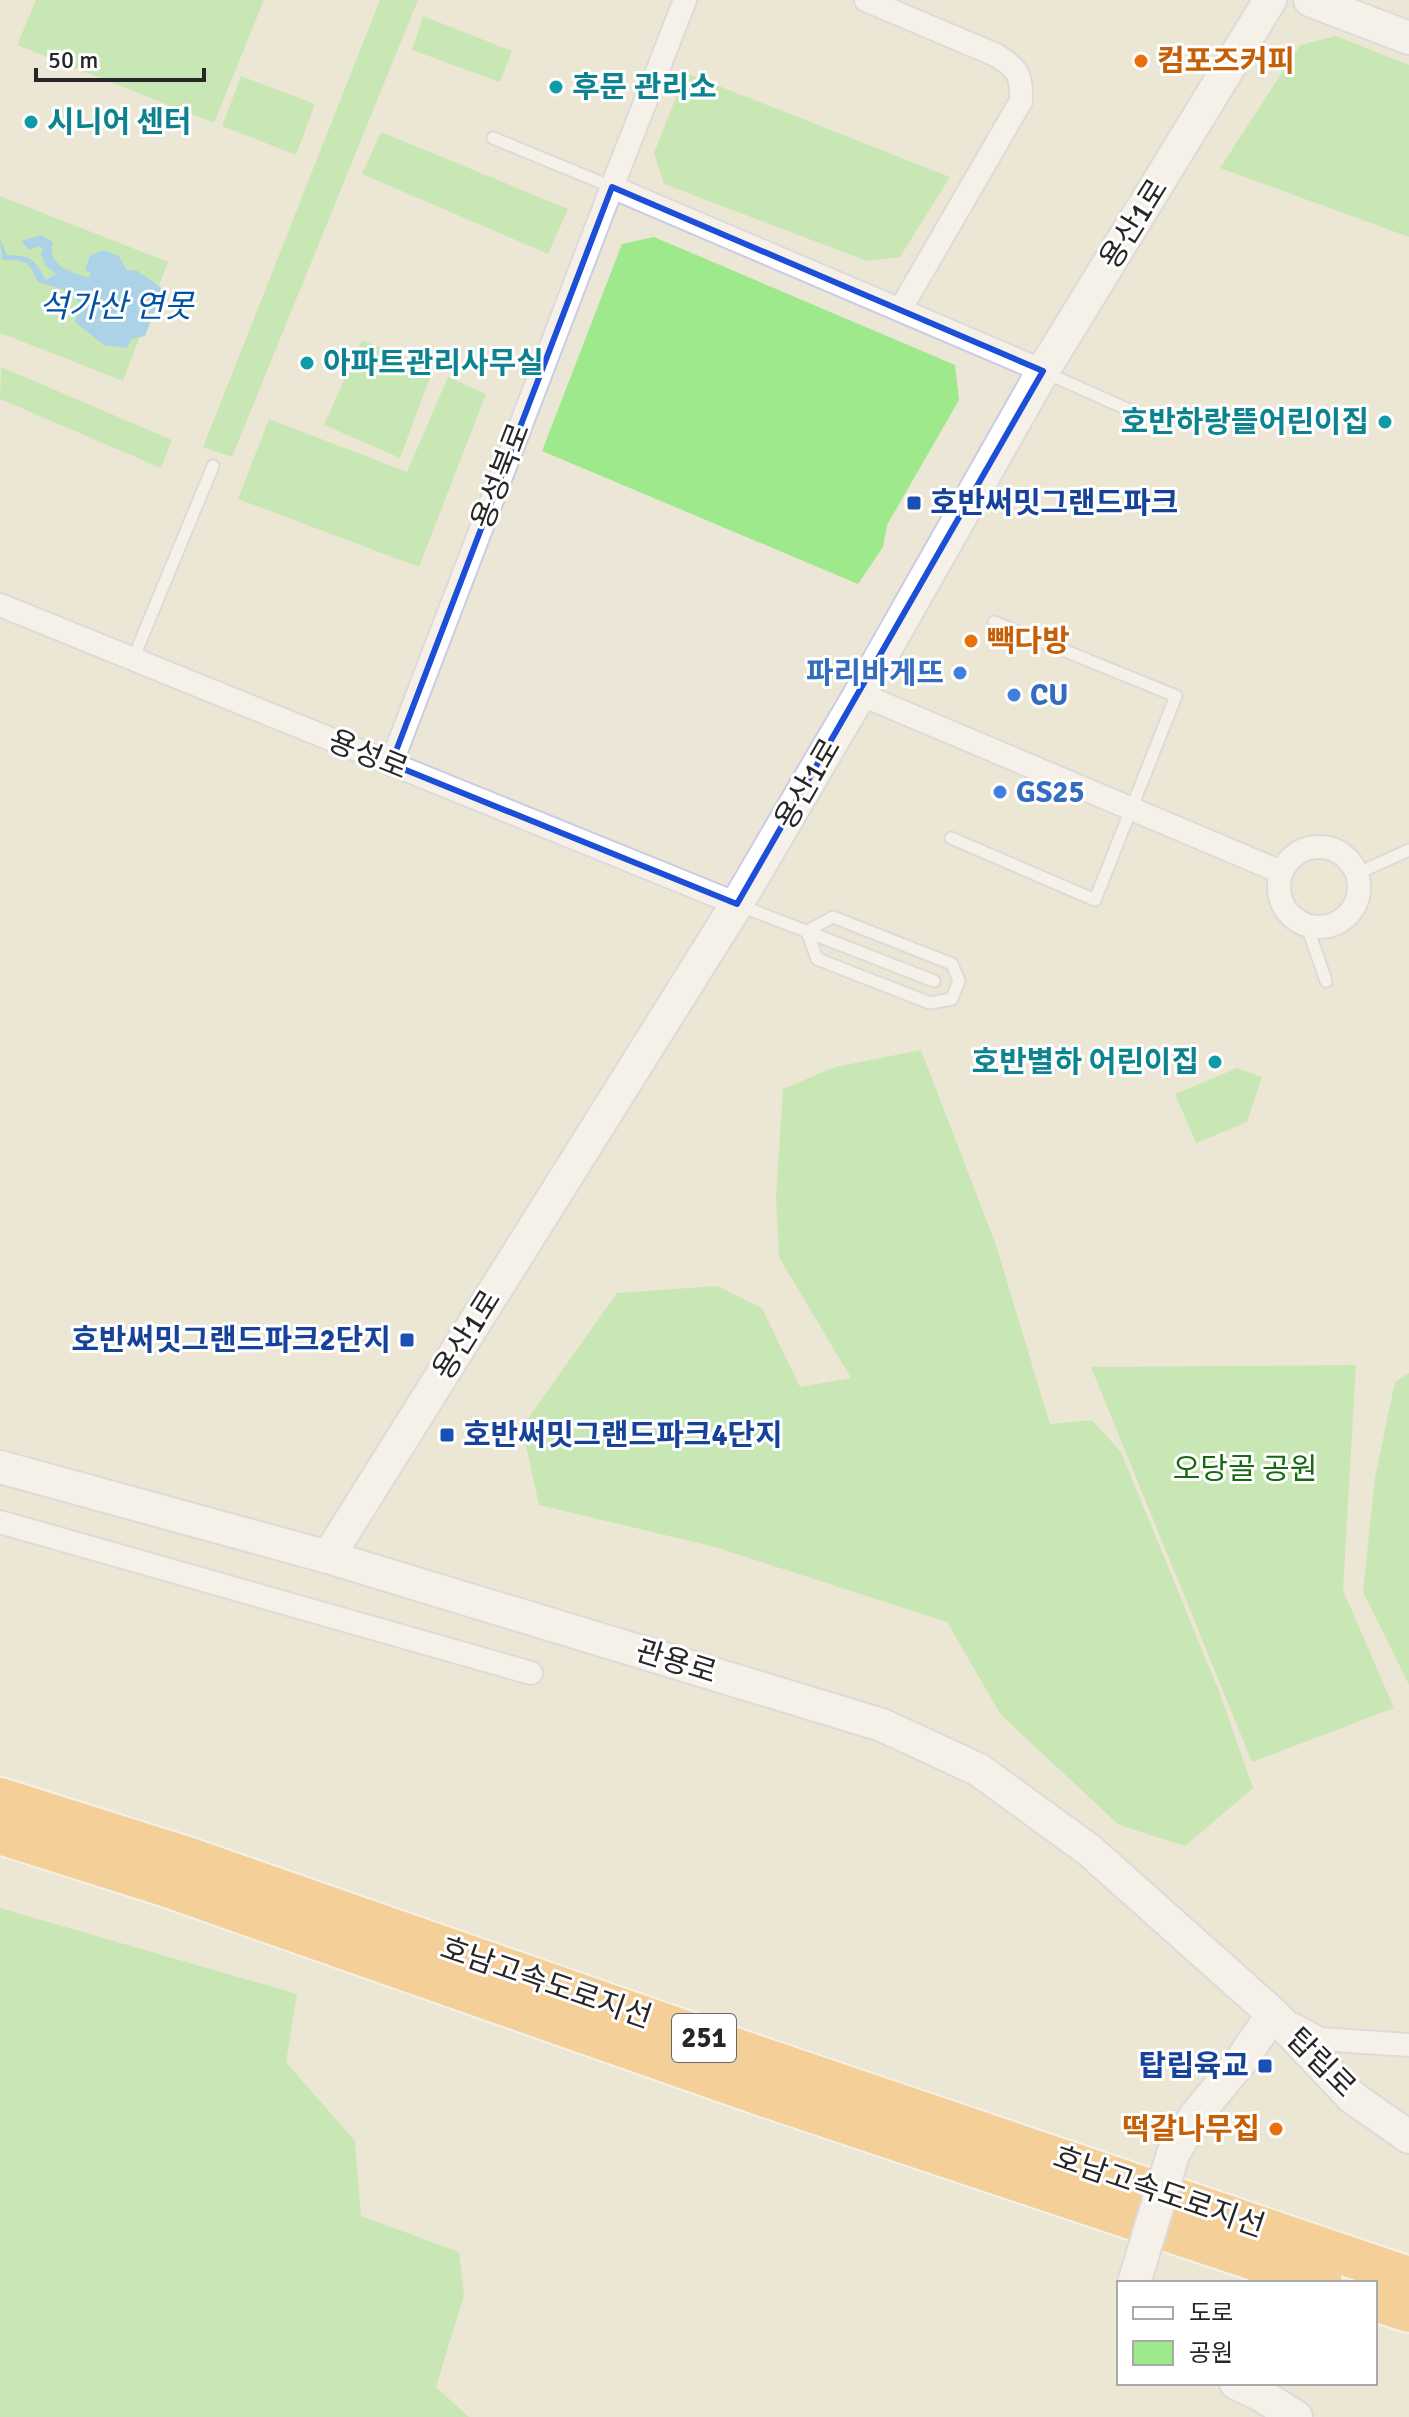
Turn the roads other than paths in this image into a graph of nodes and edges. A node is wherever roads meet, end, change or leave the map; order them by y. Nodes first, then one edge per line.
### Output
1 (685, 0) edge
2 (866, 0) edge
3 (1270, 0) edge
4 (1310, 0) edge
5 (1409, 38) edge
6 (493, 138) dead end
7 (612, 187) junction
8 (900, 310) junction
9 (1043, 371) junction
10 (1136, 413) dead end
11 (213, 466) dead end
12 (0, 605) edge
13 (994, 622) dead end
14 (133, 659) junction
15 (860, 694) junction
16 (391, 764) junction
17 (1132, 808) junction
18 (951, 838) dead end
19 (1409, 850) edge
20 (1281, 872) junction
21 (1356, 874) junction
22 (737, 904) junction
23 (1307, 926) junction
24 (807, 931) junction
25 (934, 981) dead end
26 (1326, 981) dead end
27 (0, 1467) edge
28 (0, 1522) edge
29 (328, 1557) junction
30 (531, 1673) dead end
31 (0, 1798) edge
32 (0, 1834) edge
33 (1273, 2014) junction
34 (1409, 2045) edge
35 (1409, 2137) edge
36 (1409, 2277) edge
37 (1135, 2281) edge
38 (1316, 2281) edge
39 (1377, 2302) edge
40 (1409, 2312) edge
41 (1240, 2385) edge
42 (1296, 2417) edge

1 - 7 street, 용성북로
2 - 8 street
3 - 9 main road, 용산1로
4 - 5 main road
6 - 7 lane
7 - 8 street
7 - 16 street, 용성북로
8 - 9 street
9 - 10 lane
9 - 15 main road, 용산1로
11 - 14 lane
12 - 14 street, 용성로
13 - 17 lane
14 - 16 street, 용성로
15 - 17 street
15 - 22 main road, 용산1로
16 - 22 street, 용성로
17 - 18 lane
17 - 20 street
19 - 21 lane
20 - 21 street
20 - 23 street
21 - 23 street
22 - 24 lane
22 - 29 main road, 용산1로
23 - 26 lane
24 - 24 lane
24 - 25 lane
27 - 29 main road, 관용로
28 - 30 street
29 - 33 main road, 관용로
31 - 36 highway, 호남고속도로지선 / 251
32 - 38 highway, 호남고속도로지선 / 251
33 - 34 street, 탑립로
33 - 35 main road, 탑립로
33 - 37 main road, bridge
39 - 40 highway
41 - 42 main road

